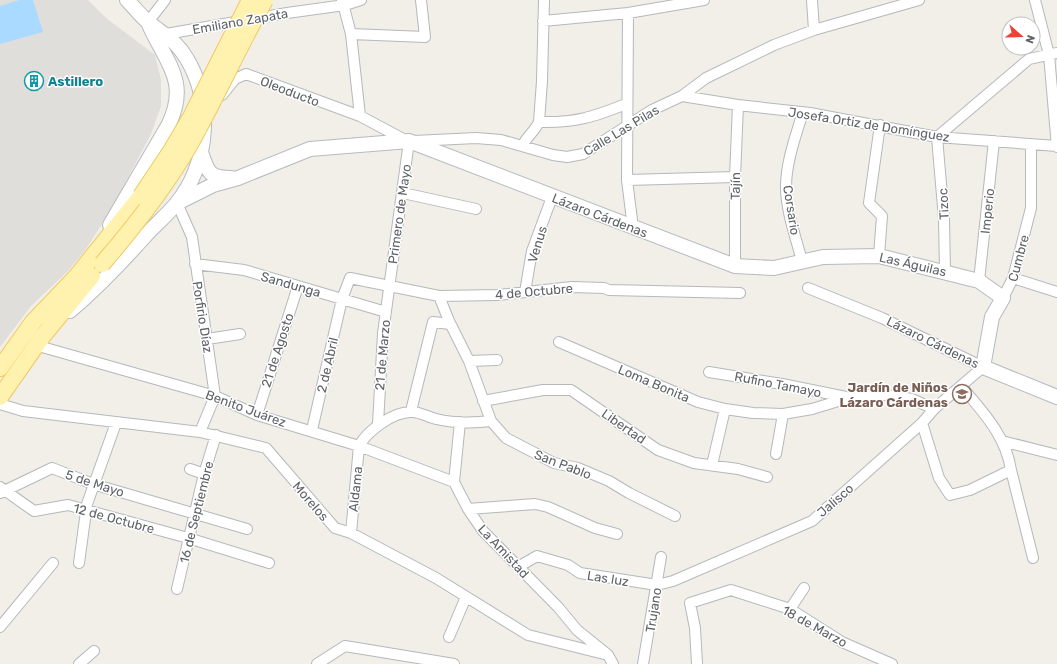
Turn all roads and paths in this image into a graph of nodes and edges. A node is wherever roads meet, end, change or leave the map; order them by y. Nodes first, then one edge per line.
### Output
1 (165, 0) edge
2 (250, 0) edge
3 (265, 0) edge
4 (361, 0) edge
5 (421, 0) edge
6 (544, 0) edge
7 (704, 0) edge
8 (812, 0) edge
9 (919, 0) edge
10 (1035, 0) edge
11 (129, 1) edge
12 (343, 2) edge
13 (908, 2) edge
14 (675, 3) edge
15 (628, 13) junction
16 (543, 21) junction
17 (148, 22) junction
18 (814, 30) junction
19 (166, 34) junction
20 (351, 34) junction
21 (1053, 54) edge
22 (682, 96) junction
23 (626, 104) junction
24 (738, 105) junction
25 (803, 112) junction
26 (204, 113) junction
27 (360, 116) junction
28 (539, 122) junction
29 (169, 124) junction
30 (880, 125) junction
31 (626, 127) junction
32 (188, 130) junction
33 (937, 137) junction
34 (409, 141) junction
35 (994, 141) junction
36 (1031, 144) junction
37 (523, 145) junction
38 (1057, 146) edge
39 (201, 153) junction
40 (734, 177) junction
41 (238, 178) junction
42 (627, 180) junction
43 (403, 194) junction
44 (552, 197) junction
45 (177, 203) junction
46 (476, 209) dead end
47 (633, 228) junction
48 (879, 256) junction
49 (798, 262) junction
50 (195, 264) junction
51 (735, 266) junction
52 (945, 271) junction
53 (76, 277) junction
54 (1014, 278) junction
55 (979, 281) junction
56 (298, 286) junction
57 (389, 286) junction
58 (808, 288) dead end
59 (525, 292) junction
60 (740, 292) dead end
61 (1057, 292) edge
62 (439, 296) junction
63 (1003, 298) junction
64 (342, 299) junction
65 (386, 312) junction
66 (450, 324) junction
67 (48, 329) junction
68 (240, 334) dead end
69 (207, 339) junction
70 (558, 342) dead end
71 (35, 345) junction
72 (497, 360) dead end
73 (469, 361) junction
74 (983, 367) junction
75 (0, 368) edge
76 (709, 372) dead end
77 (4, 380) edge
78 (961, 386) junction
79 (215, 396) junction
80 (0, 397) edge
81 (1057, 397) edge
82 (846, 398) junction
83 (483, 401) junction
84 (0, 404) edge
85 (725, 409) junction
86 (934, 409) junction
87 (411, 411) junction
88 (783, 414) junction
89 (256, 415) junction
90 (491, 421) junction
91 (116, 422) junction
92 (460, 422) junction
93 (378, 424) junction
94 (922, 424) junction
95 (312, 430) junction
96 (200, 432) junction
97 (216, 435) junction
98 (1002, 440) junction
99 (359, 446) junction
100 (776, 454) dead end
101 (1057, 455) edge
102 (712, 465) junction
103 (190, 469) dead end
104 (1011, 470) junction
105 (204, 474) junction
106 (767, 477) dead end
107 (454, 482) junction
108 (94, 484) junction
109 (2, 490) edge
110 (86, 509) junction
111 (468, 509) junction
112 (194, 514) junction
113 (676, 516) dead end
114 (247, 529) dead end
115 (351, 533) junction
116 (617, 534) dead end
117 (188, 538) junction
118 (661, 557) dead end
119 (1033, 558) dead end
120 (54, 563) dead end
121 (79, 563) dead end
122 (269, 563) dead end
123 (518, 567) junction
124 (657, 585) junction
125 (804, 588) dead end
126 (177, 589) dead end
127 (466, 597) junction
128 (790, 609) junction
129 (2, 621) edge
130 (449, 637) dead end
131 (94, 651) dead end
132 (611, 659) edge
133 (432, 662) edge
134 (79, 664) edge
135 (317, 664) edge
136 (454, 664) edge
137 (643, 664) edge
138 (697, 664) edge
139 (892, 664) edge

1 - 17 street
2 - 53 main road, bridge
3 - 67 main road, bridge
4 - 12 street, Emiliano Zapata
5 - 20 street
6 - 16 street
7 - 14 street
8 - 18 street
9 - 13 street, Calle Las Pilas
10 - 21 street
11 - 17 street
12 - 19 street, Emiliano Zapata
12 - 20 street
13 - 18 street, Calle Las Pilas
14 - 15 street
15 - 16 street
15 - 23 street
16 - 28 street
17 - 19 street
17 - 29 street
18 - 22 street, Calle Las Pilas
19 - 26 street, bridge
20 - 27 street
21 - 33 street
21 - 38 street
22 - 24 street, Josefa Ortiz de Domínguez
22 - 31 street, Calle Las Pilas
23 - 28 street
23 - 31 street
24 - 25 street, Josefa Ortiz de Domínguez
24 - 40 street, Tajín
25 - 30 street, Josefa Ortiz de Domínguez
25 - 49 street, Corsario
26 - 27 street, Oleoducto
26 - 32 street, Oleoducto
26 - 39 street
27 - 34 street, Oleoducto
28 - 37 street
29 - 32 street
29 - 53 street
30 - 33 street, Josefa Ortiz de Domínguez
30 - 48 street
31 - 37 street, Calle Las Pilas
31 - 42 street
32 - 39 street, Calle Las Pilas
33 - 35 street, Josefa Ortiz de Domínguez
33 - 52 street, Tizoc
34 - 37 street, Calle Las Pilas
34 - 41 street, Calle Las Pilas
34 - 43 street, Primero de Mayo
34 - 44 street, Lázaro Cárdenas
35 - 36 street, Josefa Ortiz de Domínguez
35 - 55 street, Imperio
36 - 38 street, Josefa Ortiz de Domínguez
36 - 54 street, Cumbre
39 - 41 street, Calle Las Pilas
39 - 45 street
40 - 42 street
40 - 51 street, Tajín
41 - 45 street, Calle Las Pilas
42 - 47 street
43 - 46 street
43 - 57 street, Primero de Mayo
44 - 47 street, Lázaro Cárdenas
44 - 59 street, Venus
45 - 50 street, Porfirio Díaz
45 - 67 street
47 - 51 street, Lázaro Cárdenas
48 - 49 street, Las Águilas
48 - 52 street, Las Águilas
49 - 51 street, Lázaro Cárdenas
50 - 56 street, Sandunga
50 - 69 street, Porfirio Díaz
52 - 55 street, Las Águilas
53 - 75 main road
54 - 61 street
54 - 63 street, Cumbre
55 - 63 street, Las Águilas
56 - 64 street, Sandunga
56 - 89 street, 21 de Agosto
57 - 62 street, 4 de Octubre
57 - 64 street, 4 de Octubre
57 - 65 street, 21 de Marzo
58 - 74 street, Lázaro Cárdenas
59 - 60 street, 4 de Octubre
59 - 62 street, 4 de Octubre
62 - 66 street, San Pablo
63 - 74 street, Cumbre
64 - 65 street, Sandunga
64 - 95 street, 2 de Abril
65 - 93 street, 21 de Marzo
66 - 73 street, San Pablo
66 - 87 street
67 - 71 main road
68 - 69 street
69 - 79 street, Porfirio Díaz
70 - 85 street, Loma Bonita
71 - 77 main road
71 - 79 street, Benito Juárez
72 - 73 street
73 - 83 street, San Pablo
74 - 78 street, Jalisco
74 - 81 street, Lázaro Cárdenas
76 - 82 street, Rufino Tamayo
77 - 80 main road
78 - 86 street, Jalisco
78 - 98 street
79 - 89 street, Benito Juárez
79 - 96 street
82 - 86 street
82 - 88 street, Loma Bonita
83 - 90 street, San Pablo
83 - 102 street, Libertad
84 - 91 street, Morelos
85 - 88 street, Loma Bonita
85 - 102 street
86 - 94 street, Jalisco
87 - 92 street
87 - 93 street
88 - 100 street
89 - 95 street, Benito Juárez
90 - 92 street
90 - 113 street, San Pablo
91 - 96 street, Morelos
91 - 108 street
92 - 107 street
93 - 99 street
94 - 104 street
94 - 124 street, Jalisco
95 - 99 street, Benito Juárez
96 - 97 street, Morelos
97 - 105 street, 16 de Septiembre
97 - 115 street, Morelos
98 - 101 street
98 - 104 street
99 - 107 street, Benito Juárez
99 - 115 street, Aldama
102 - 106 street, Libertad
103 - 105 street
104 - 119 street
105 - 112 street, 16 de Septiembre
107 - 111 street, La Amistad
108 - 109 street, 5 de Mayo
108 - 110 street
108 - 112 street, 5 de Mayo
109 - 110 street, 12 de Octubre
110 - 117 street, 12 de Octubre
110 - 121 street
111 - 116 street
111 - 123 street, La Amistad
112 - 114 street, 5 de Mayo
112 - 117 street, 16 de Septiembre
115 - 127 street, Morelos
117 - 122 street, 12 de Octubre
117 - 126 street, 16 de Septiembre
118 - 124 street, Trujano
120 - 129 street
123 - 124 street, Las luz
123 - 132 street, La Amistad
124 - 137 street, Trujano
125 - 128 street
127 - 130 street
127 - 132 street, Morelos
128 - 138 street, 18 de Marzo
128 - 139 street, 18 de Marzo
131 - 134 street
133 - 135 street
133 - 136 street

